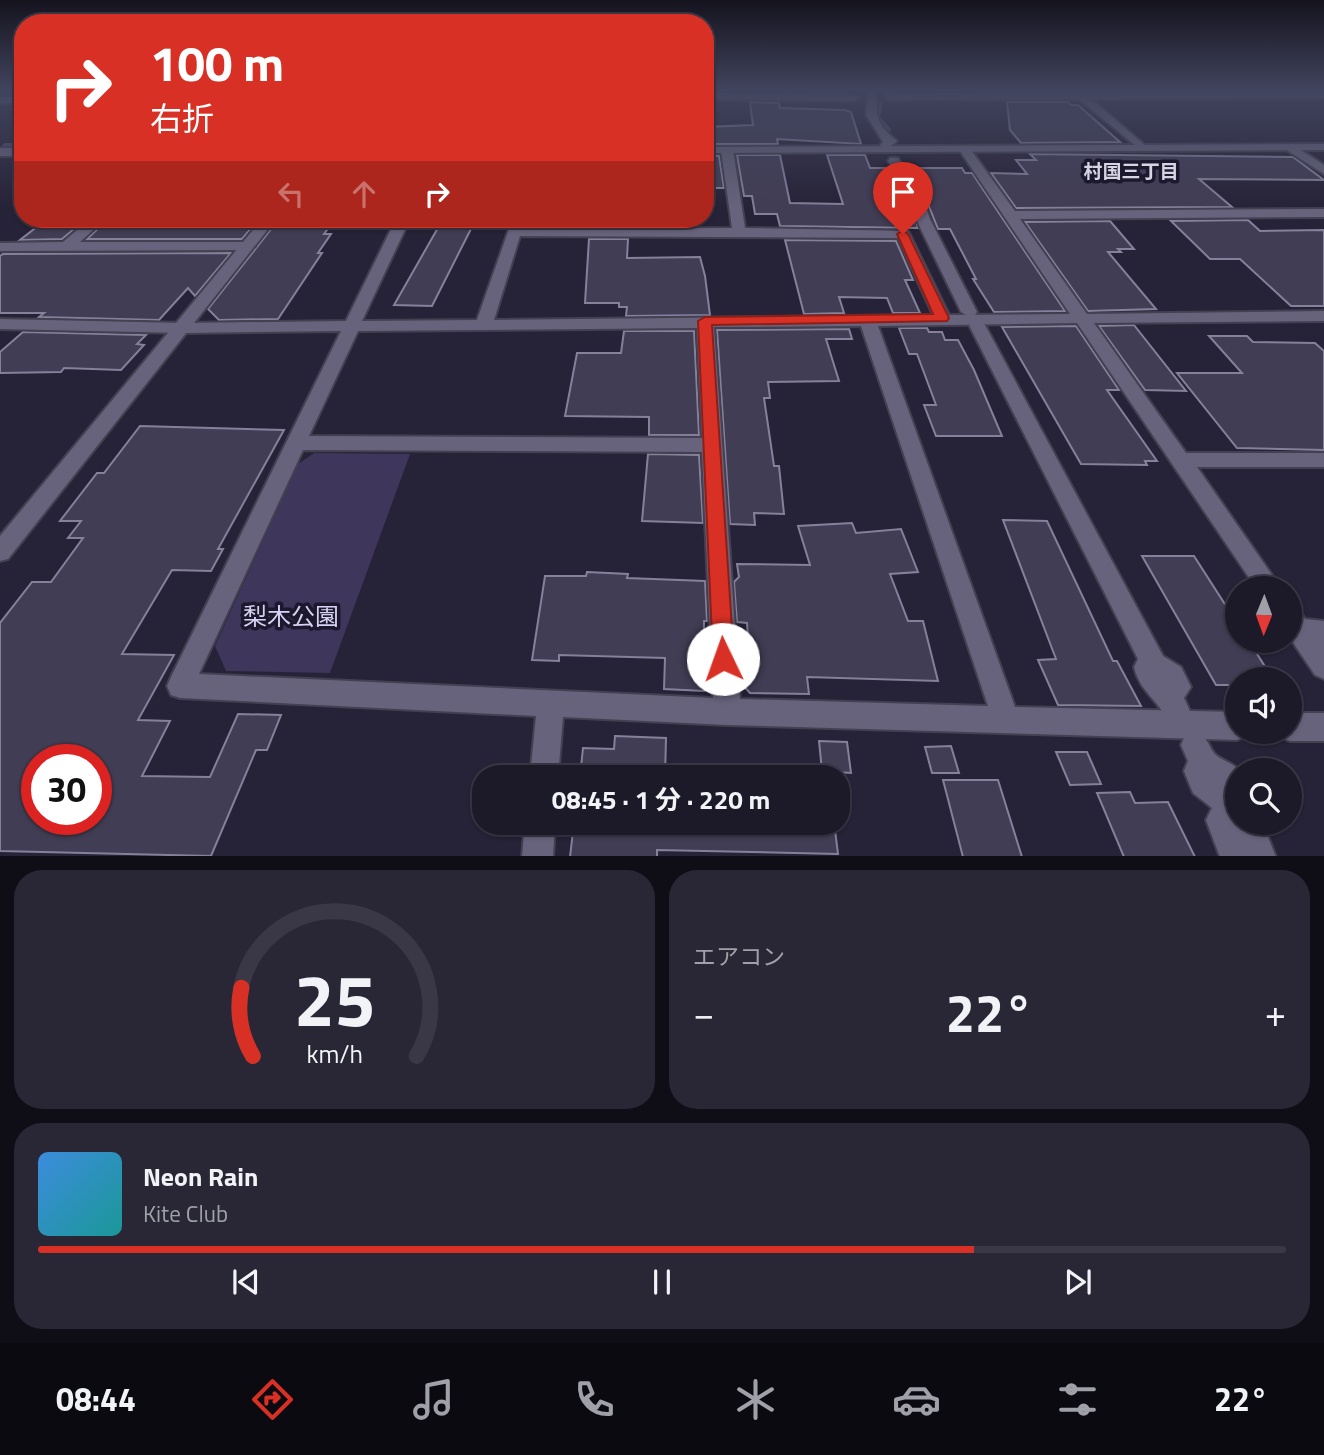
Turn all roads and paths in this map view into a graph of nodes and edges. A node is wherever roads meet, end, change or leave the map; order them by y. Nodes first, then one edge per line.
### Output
1 (878, 129) edge
2 (1120, 129) edge
3 (1289, 147) junction
4 (1324, 147) edge
5 (964, 148) junction
6 (1142, 148) junction
7 (714, 150) edge
8 (727, 150) junction
9 (1324, 170) edge
10 (1324, 213) edge
11 (1009, 215) junction
12 (88, 228) edge
13 (262, 228) edge
14 (398, 228) edge
15 (515, 228) edge
16 (590, 228) edge
17 (739, 232) junction
18 (248, 246) junction
19 (0, 247) edge
20 (66, 247) junction
21 (1324, 316) edge
22 (1080, 317) junction
23 (942, 318) junction
24 (867, 319) junction
25 (705, 321) junction
26 (0, 324) edge
27 (484, 324) junction
28 (351, 326) junction
29 (184, 328) junction
30 (294, 443) junction
31 (710, 445) junction
32 (1179, 460) junction
33 (1324, 460) edge
34 (0, 552) edge
35 (1261, 576) edge
36 (1302, 626) edge
37 (1324, 632) edge
38 (1302, 635) edge
39 (1324, 667) edge
40 (1172, 702) dead end
41 (551, 705) junction
42 (727, 712) junction
43 (1007, 721) junction
44 (1225, 726) edge
45 (1302, 727) edge
46 (1324, 727) edge
47 (1200, 756) dead end
48 (545, 765) edge
49 (1225, 804) edge
50 (1225, 817) edge
51 (1225, 834) edge
52 (539, 835) edge
53 (1226, 835) edge
54 (1248, 835) edge
55 (537, 856) edge
56 (1236, 856) edge
57 (1261, 856) edge

1 - 40 street
2 - 6 street
3 - 4 street
3 - 6 street
3 - 9 street
5 - 6 street
5 - 8 street
5 - 11 street
7 - 8 street
8 - 17 street
10 - 11 street
11 - 22 street
12 - 20 street
13 - 18 street
14 - 28 street
15 - 27 street
16 - 17 street
17 - 23 street
18 - 20 street
18 - 29 street
19 - 20 street
21 - 22 street
22 - 23 street
22 - 32 street
23 - 24 street
24 - 25 street
24 - 43 street
25 - 27 street
25 - 31 street
26 - 29 street
27 - 28 street
28 - 29 street
28 - 30 street
29 - 34 street
30 - 31 street
30 - 41 street
31 - 42 street
32 - 33 street
32 - 35 street
36 - 37 street
38 - 39 street
41 - 42 street
41 - 48 street
42 - 43 street
43 - 44 street
45 - 46 street
47 - 49 street
50 - 51 street
52 - 55 street
53 - 56 street
54 - 57 street

